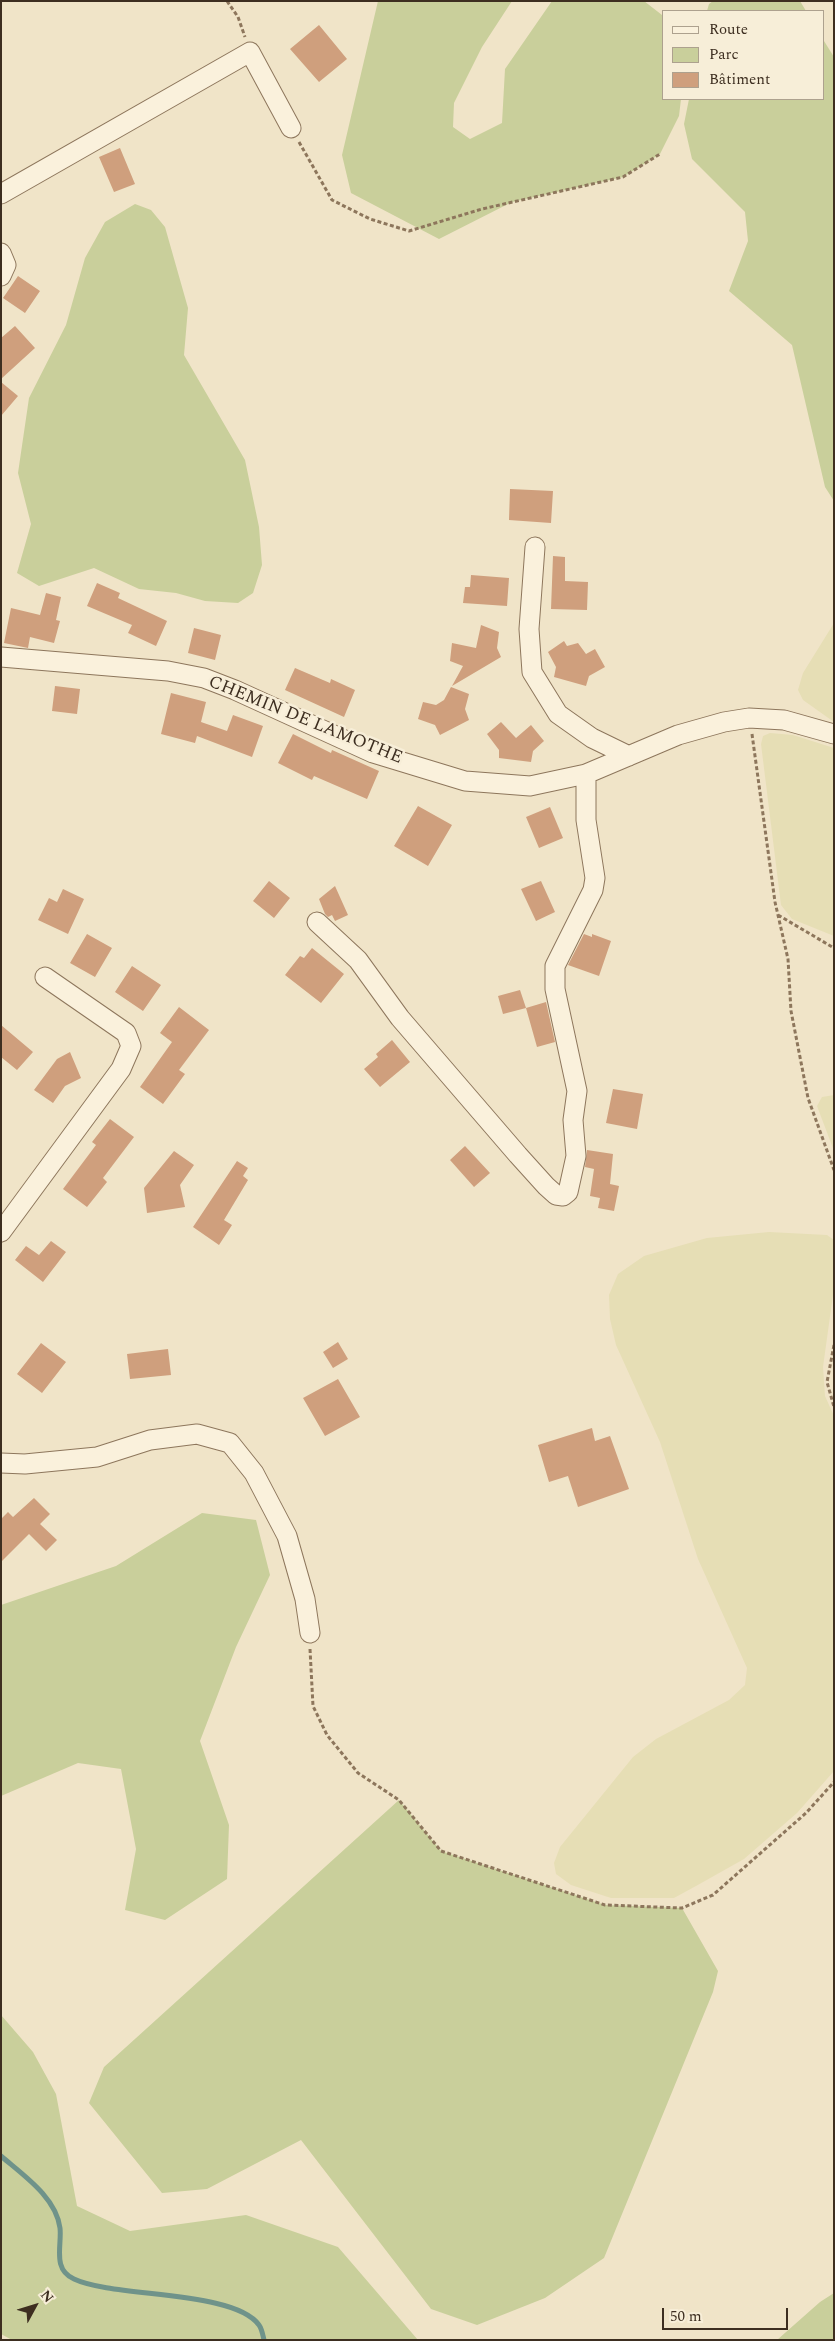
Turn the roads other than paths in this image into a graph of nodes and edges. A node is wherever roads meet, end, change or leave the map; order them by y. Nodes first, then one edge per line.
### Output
1 (291, 128) road end
2 (1, 194) edge
3 (1, 253) edge
4 (1, 276) edge
5 (535, 547) dead end
6 (1, 657) edge
7 (834, 734) edge
8 (629, 756) junction
9 (586, 774) junction
10 (317, 922) dead end
11 (45, 977) dead end
12 (1, 1232) edge
13 (1, 1463) edge
14 (310, 1633) road end

1 - 2 street
3 - 4 street
5 - 8 street
6 - 9 street, CHEMIN DE LAMOTHE
7 - 8 street, CHEMIN DE LAMOTHE
8 - 9 street, CHEMIN DE LAMOTHE
9 - 10 street
11 - 12 street
13 - 14 street

